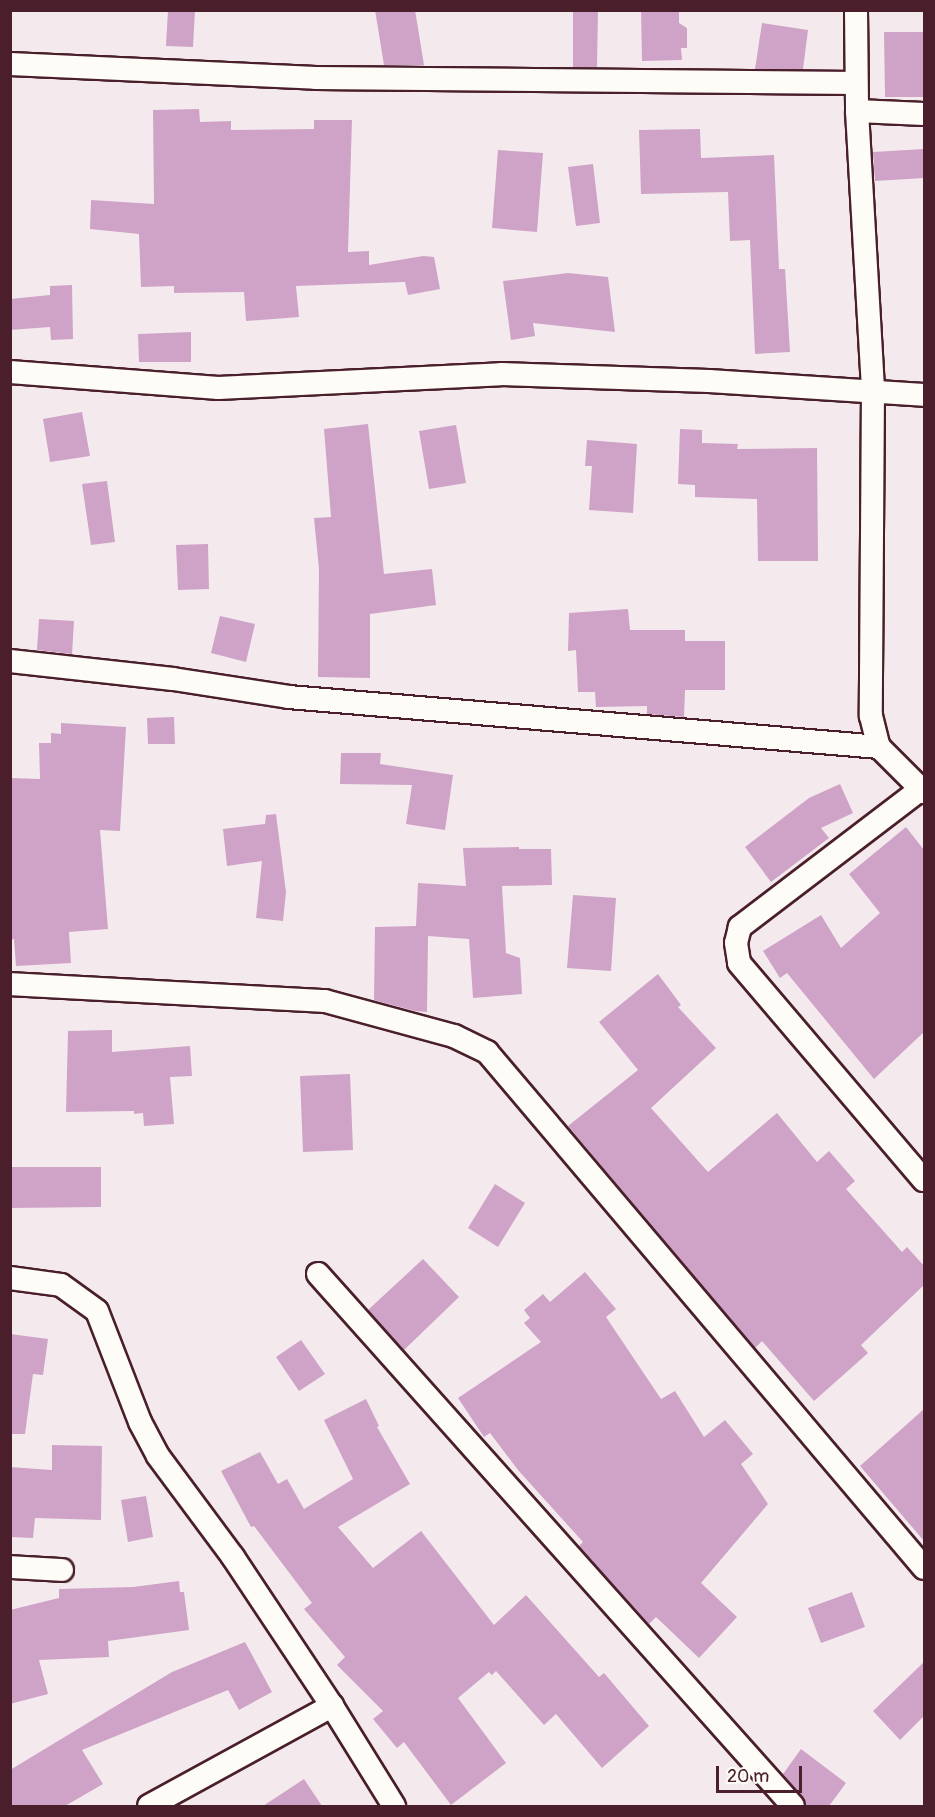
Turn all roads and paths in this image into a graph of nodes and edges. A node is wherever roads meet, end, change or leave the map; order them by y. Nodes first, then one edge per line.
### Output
1 (856, 10) edge
2 (10, 64) edge
3 (856, 83) junction
4 (856, 111) junction
5 (924, 114) edge
6 (10, 372) edge
7 (873, 390) junction
8 (924, 395) edge
9 (10, 661) edge
10 (879, 747) junction
11 (920, 782) edge
12 (10, 984) edge
13 (924, 1180) edge
14 (318, 1274) dead end
15 (10, 1278) edge
16 (10, 1567) edge
17 (924, 1568) edge
18 (62, 1570) dead end
19 (332, 1706) junction
20 (149, 1806) edge
21 (394, 1806) edge
22 (793, 1806) edge

1 - 3 street
2 - 3 street
3 - 4 street
4 - 5 street
4 - 7 street
6 - 7 street
7 - 8 street
7 - 10 street
9 - 10 street
10 - 11 street
11 - 13 street
12 - 17 street
14 - 22 street
15 - 19 street
16 - 18 street
19 - 20 street
19 - 21 street

